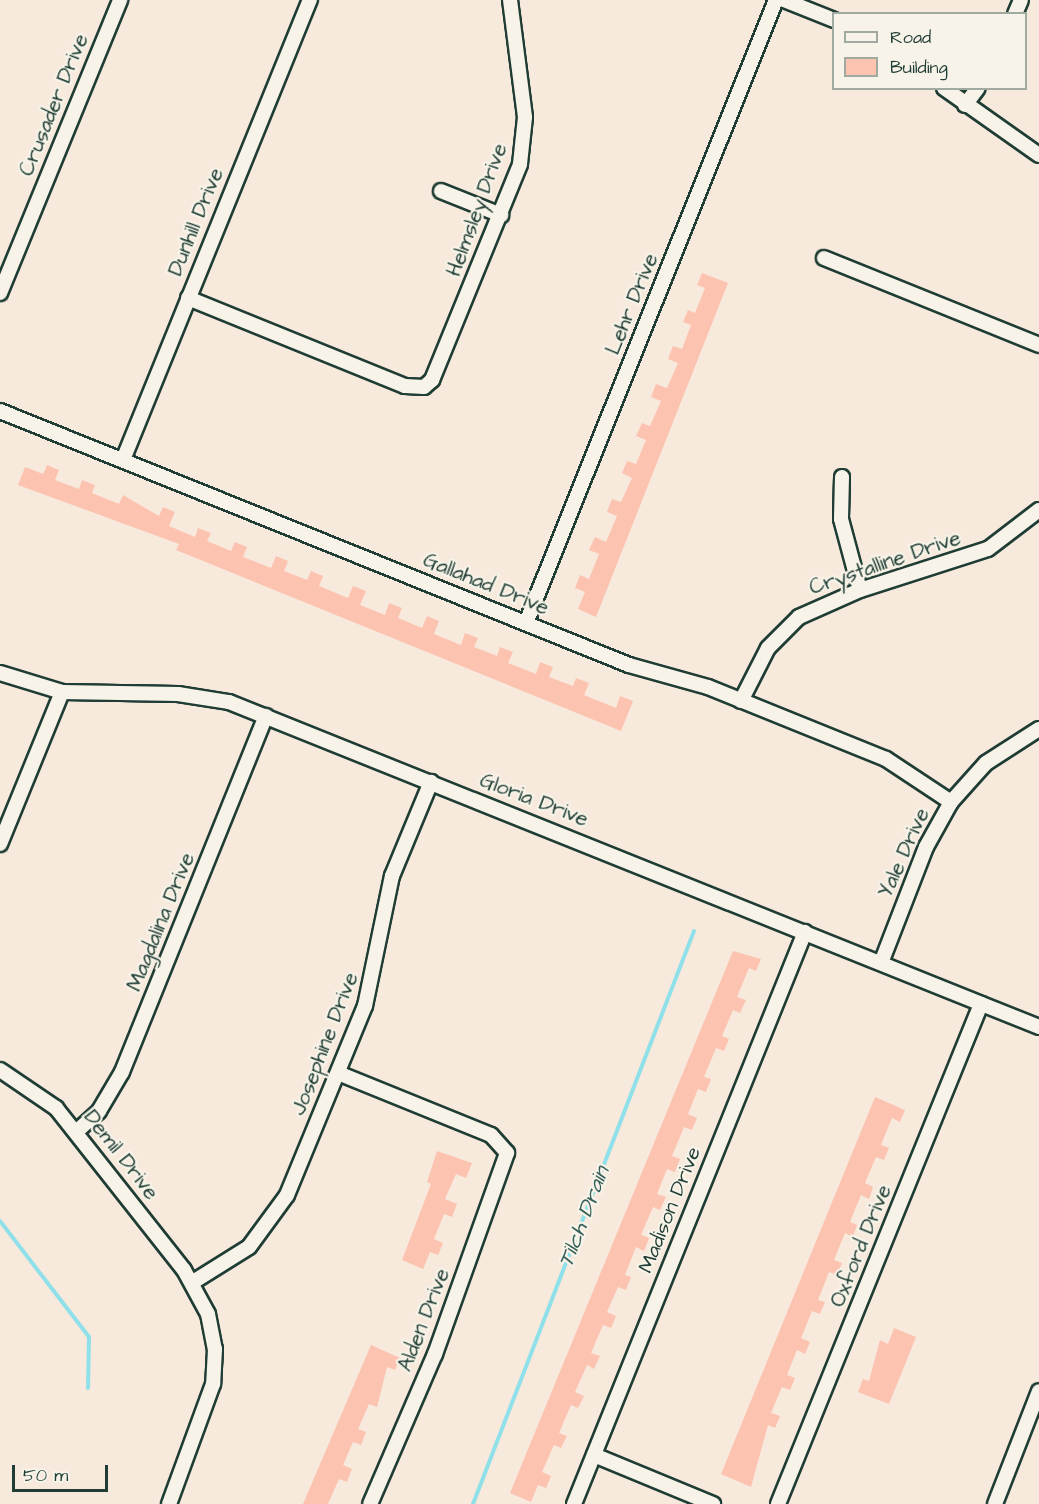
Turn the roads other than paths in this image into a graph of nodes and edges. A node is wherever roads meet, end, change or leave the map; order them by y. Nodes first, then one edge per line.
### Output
1 (120, 0) edge
2 (310, 0) edge
3 (510, 0) edge
4 (776, 0) edge
5 (784, 0) edge
6 (832, 19) edge
7 (946, 90) edge
8 (976, 90) edge
9 (965, 105) junction
10 (1039, 155) edge
11 (441, 191) dead end
12 (501, 214) junction
13 (824, 258) dead end
14 (0, 293) edge
15 (188, 298) junction
16 (1039, 345) edge
17 (0, 411) edge
18 (123, 460) junction
19 (842, 477) dead end
20 (1039, 510) edge
21 (860, 590) junction
22 (526, 623) junction
23 (0, 673) edge
24 (62, 692) junction
25 (741, 701) junction
26 (266, 717) junction
27 (1038, 733) edge
28 (430, 782) junction
29 (951, 802) junction
30 (0, 844) edge
31 (805, 932) junction
32 (881, 963) junction
33 (981, 1004) junction
34 (1039, 1027) edge
35 (0, 1070) edge
36 (338, 1073) junction
37 (76, 1132) junction
38 (193, 1282) junction
39 (1039, 1391) edge
40 (594, 1455) junction
41 (169, 1504) edge
42 (370, 1504) edge
43 (574, 1504) edge
44 (713, 1504) edge
45 (778, 1504) edge
46 (995, 1504) edge

1 - 14 street, Crusader Drive
2 - 15 street, Dunhill Drive
3 - 12 street, Helmsley Drive
4 - 22 street, Lehr Drive
5 - 6 street
7 - 9 street
8 - 9 street
9 - 10 street
11 - 12 street
12 - 15 street, Helmsley Drive
13 - 16 street
15 - 18 street, Dunhill Drive
17 - 18 street, Gallahad Drive
18 - 22 street, Gallahad Drive
19 - 21 street
20 - 21 street, Crystalline Drive
21 - 25 street, Crystalline Drive
22 - 25 street, Gallahad Drive
23 - 24 street, Gloria Drive
24 - 26 street, Gloria Drive
24 - 30 street
25 - 29 street, Gallahad Drive
26 - 28 street, Gloria Drive
26 - 37 street, Magdalina Drive
27 - 29 street, Yale Drive
28 - 31 street, Gloria Drive
28 - 36 street, Josephine Drive
29 - 32 street, Yale Drive
31 - 32 street, Gloria Drive
31 - 40 street, Madison Drive
32 - 33 street, Gloria Drive
33 - 34 street, Gloria Drive
33 - 45 street, Oxford Drive
35 - 37 street, Demil Drive
36 - 38 street, Josephine Drive
36 - 42 street, Alden Drive
37 - 38 street, Demil Drive
38 - 41 street, Demil Drive
39 - 46 street
40 - 43 street, Madison Drive
40 - 44 street

